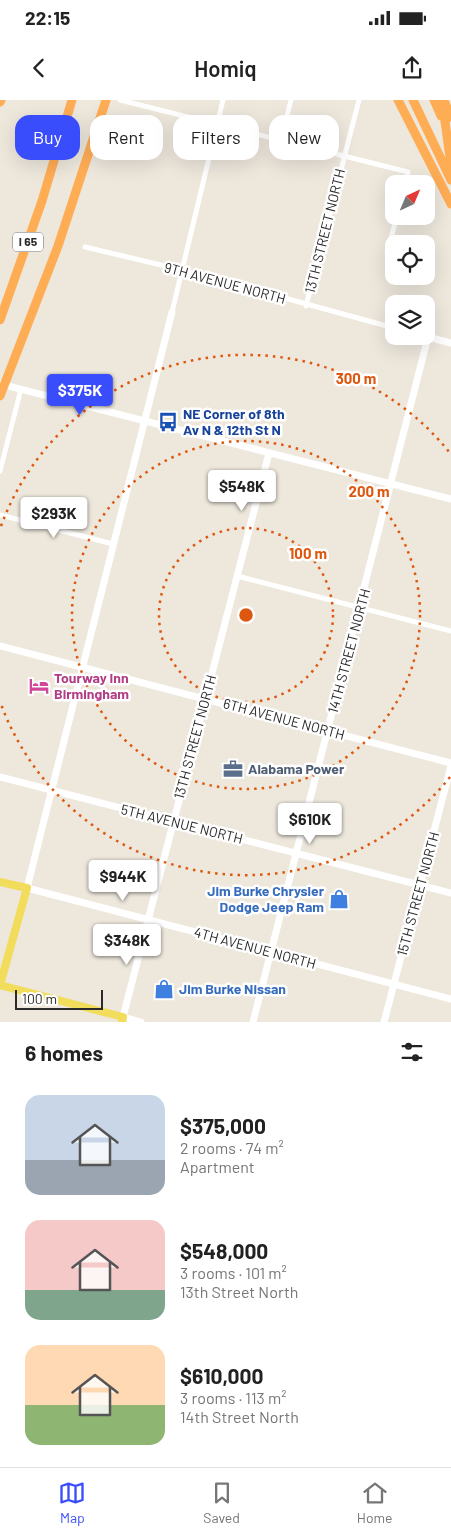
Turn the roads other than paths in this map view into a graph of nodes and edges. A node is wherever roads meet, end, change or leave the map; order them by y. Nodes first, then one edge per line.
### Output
1 (72, 100) edge
2 (106, 100) edge
3 (120, 100) edge
4 (223, 100) edge
5 (291, 100) edge
6 (359, 100) edge
7 (398, 100) edge
8 (413, 100) edge
9 (434, 100) edge
10 (443, 100) edge
11 (181, 115) edge
12 (220, 115) edge
13 (287, 115) edge
14 (451, 117) edge
15 (451, 136) edge
16 (339, 154) edge
17 (345, 156) junction
18 (209, 160) edge
19 (451, 165) edge
20 (407, 175) edge
21 (451, 180) edge
22 (451, 204) edge
23 (85, 248) dead end
24 (182, 270) junction
25 (306, 306) junction
26 (172, 312) joint
27 (0, 320) edge
28 (385, 326) edge
29 (435, 339) edge
30 (451, 343) edge
31 (425, 345) edge
32 (0, 384) edge
33 (21, 389) junction
34 (0, 396) edge
35 (144, 421) junction
36 (269, 453) junction
37 (0, 471) edge
38 (392, 484) junction
39 (451, 500) edge
40 (0, 515) edge
41 (113, 544) junction
42 (237, 576) junction
43 (360, 608) junction
44 (451, 631) edge
45 (0, 646) edge
46 (81, 668) junction
47 (205, 699) junction
48 (328, 731) junction
49 (451, 764) edge
50 (0, 777) edge
51 (50, 790) junction
52 (173, 822) junction
53 (297, 854) junction
54 (0, 882) edge
55 (420, 885) junction
56 (27, 888) junction
57 (451, 893) edge
58 (148, 920) junction
59 (271, 953) junction
60 (394, 984) junction
61 (0, 985) edge
62 (451, 999) edge
63 (122, 1020) edge
64 (141, 1022) edge
65 (253, 1022) edge
66 (384, 1022) edge

1 - 27 highway, I 65
2 - 34 highway
3 - 11 street
4 - 12 street
5 - 13 street
6 - 17 street, 13TH STREET NORTH
7 - 22 highway
8 - 21 highway
9 - 15 highway
10 - 14 highway
10 - 19 highway
16 - 17 street
17 - 20 street
17 - 25 street, 13TH STREET NORTH
18 - 24 street
23 - 24 street, 9TH AVENUE NORTH
24 - 25 street, 9TH AVENUE NORTH
24 - 26 street
25 - 28 street, 9TH AVENUE NORTH
26 - 35 street
29 - 30 street
31 - 38 street, 14TH STREET NORTH
32 - 33 street
33 - 35 street
33 - 37 street
35 - 36 street
35 - 41 street
36 - 38 street
36 - 42 street, 13TH STREET NORTH
38 - 39 street
38 - 43 street, 14TH STREET NORTH
40 - 41 street
41 - 46 street
42 - 43 street
42 - 47 street, 13TH STREET NORTH
43 - 44 street
43 - 48 street, 14TH STREET NORTH
45 - 46 street, 6TH AVENUE NORTH
46 - 47 street, 6TH AVENUE NORTH
46 - 51 street
47 - 48 street, 6TH AVENUE NORTH
47 - 52 street, 13TH STREET NORTH
48 - 49 street, 6TH AVENUE NORTH
48 - 53 street, 14TH STREET NORTH
49 - 55 street, 15TH STREET NORTH
50 - 51 street, 5TH AVENUE NORTH
51 - 52 street, 5TH AVENUE NORTH
51 - 56 street
52 - 53 street, 5TH AVENUE NORTH
52 - 58 street, 13TH STREET NORTH
53 - 55 street, 5TH AVENUE NORTH
53 - 59 street, 14TH STREET NORTH
54 - 56 main road, 4TH AVENUE NORTH
55 - 57 street, 5TH AVENUE NORTH
55 - 60 street, 15TH STREET NORTH
56 - 58 street, 4TH AVENUE NORTH
56 - 61 main road
58 - 59 street, 4TH AVENUE NORTH
58 - 63 street, 13TH STREET NORTH
59 - 60 street, 4TH AVENUE NORTH
59 - 65 street, 14TH STREET NORTH
60 - 62 street, 4TH AVENUE NORTH
60 - 66 street, 15TH STREET NORTH
61 - 63 main road
63 - 64 street

